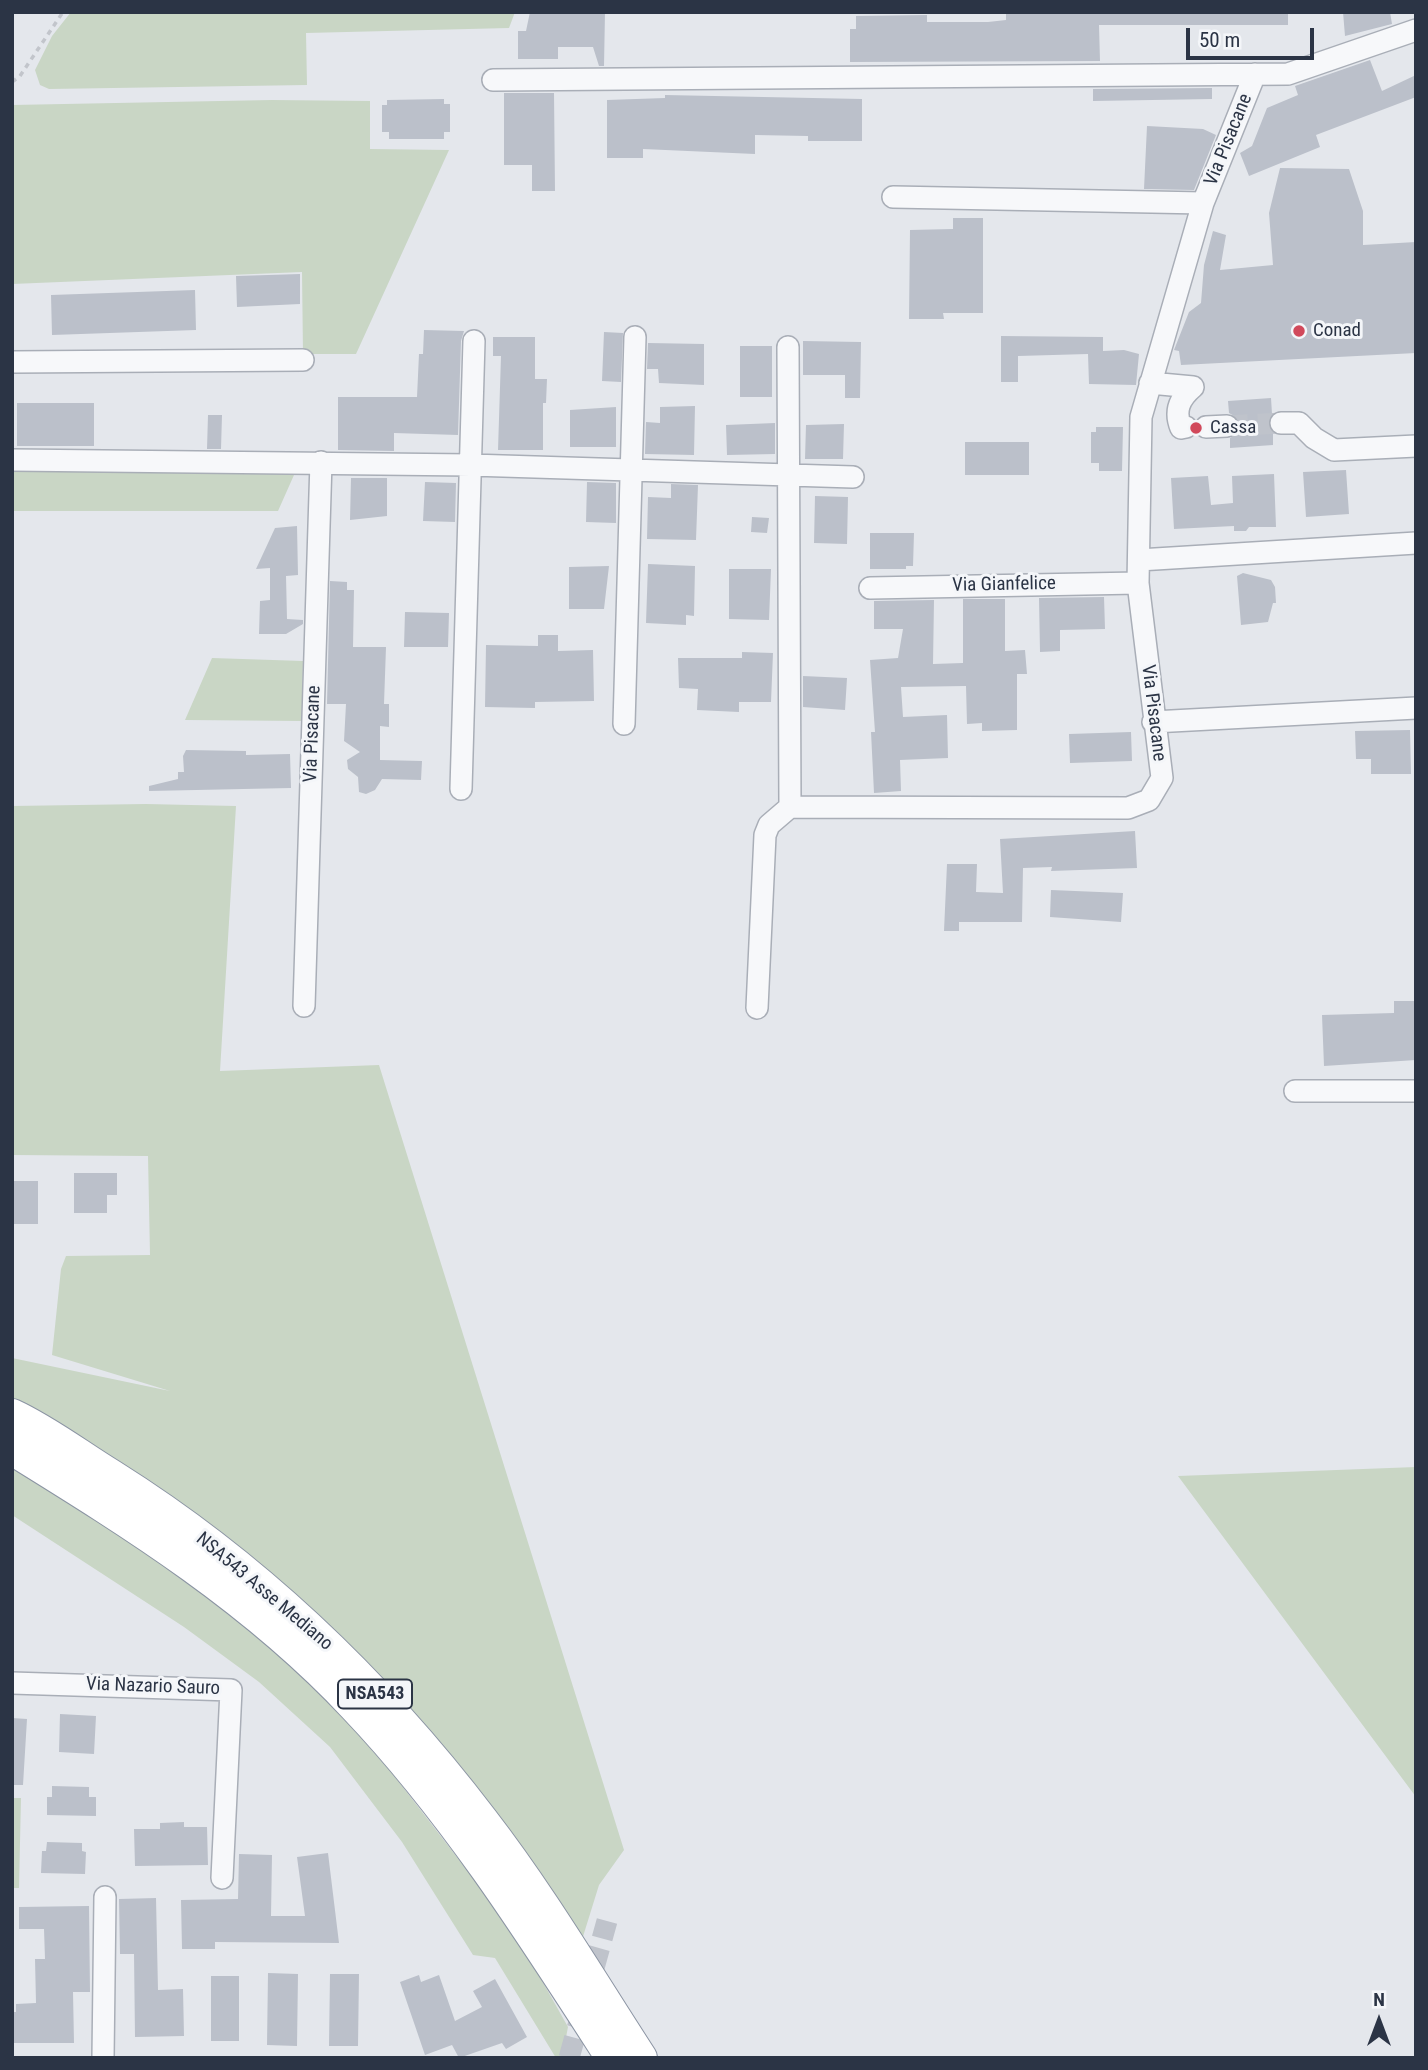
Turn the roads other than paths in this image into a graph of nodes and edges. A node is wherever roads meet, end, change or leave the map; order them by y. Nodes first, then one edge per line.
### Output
1 (1416, 30) edge
2 (1255, 74) junction
3 (494, 80) dead end
4 (893, 197) dead end
5 (1203, 203) junction
6 (635, 337) dead end
7 (474, 341) dead end
8 (788, 347) dead end
9 (303, 360) dead end
10 (12, 362) edge
11 (1150, 383) junction
12 (1281, 423) tunnel mouth
13 (1206, 426) tunnel mouth
14 (1416, 446) edge
15 (12, 460) edge
16 (321, 462) junction
17 (471, 465) junction
18 (631, 469) junction
19 (790, 474) junction
20 (853, 477) dead end
21 (1416, 543) edge
22 (1139, 560) junction
23 (1138, 583) junction
24 (870, 587) dead end
25 (1416, 708) edge
26 (1153, 722) junction
27 (624, 724) dead end
28 (461, 789) dead end
29 (790, 807) junction
30 (304, 1006) dead end
31 (757, 1009) dead end
32 (1295, 1091) dead end
33 (1416, 1091) edge
34 (16, 1417) edge
35 (12, 1449) edge
36 (12, 1683) edge
37 (222, 1878) dead end
38 (104, 1897) dead end
39 (103, 2058) edge
40 (612, 2058) edge
41 (641, 2058) edge

1 - 2 street
2 - 3 street
2 - 5 street, Via Pisacane
4 - 5 street
5 - 11 street, Via Pisacane
6 - 18 street
7 - 17 street
8 - 19 street
9 - 10 street
11 - 13 street
11 - 22 street, Via Pisacane
12 - 14 street
15 - 16 street
16 - 17 street
16 - 30 street, Via Pisacane
17 - 18 street
17 - 28 street
18 - 19 street
18 - 27 street
19 - 20 street
19 - 29 street
21 - 22 street
22 - 23 street, Via Pisacane
23 - 24 street, Via Gianfelice
23 - 26 street, Via Pisacane
25 - 26 street
26 - 29 street, Via Pisacane
29 - 31 street
32 - 33 street
34 - 41 highway, NSA543 Asse Mediano / NSA543
35 - 40 highway, NSA543 Asse Mediano / NSA543
36 - 37 street, Via Nazario Sauro
38 - 39 street

